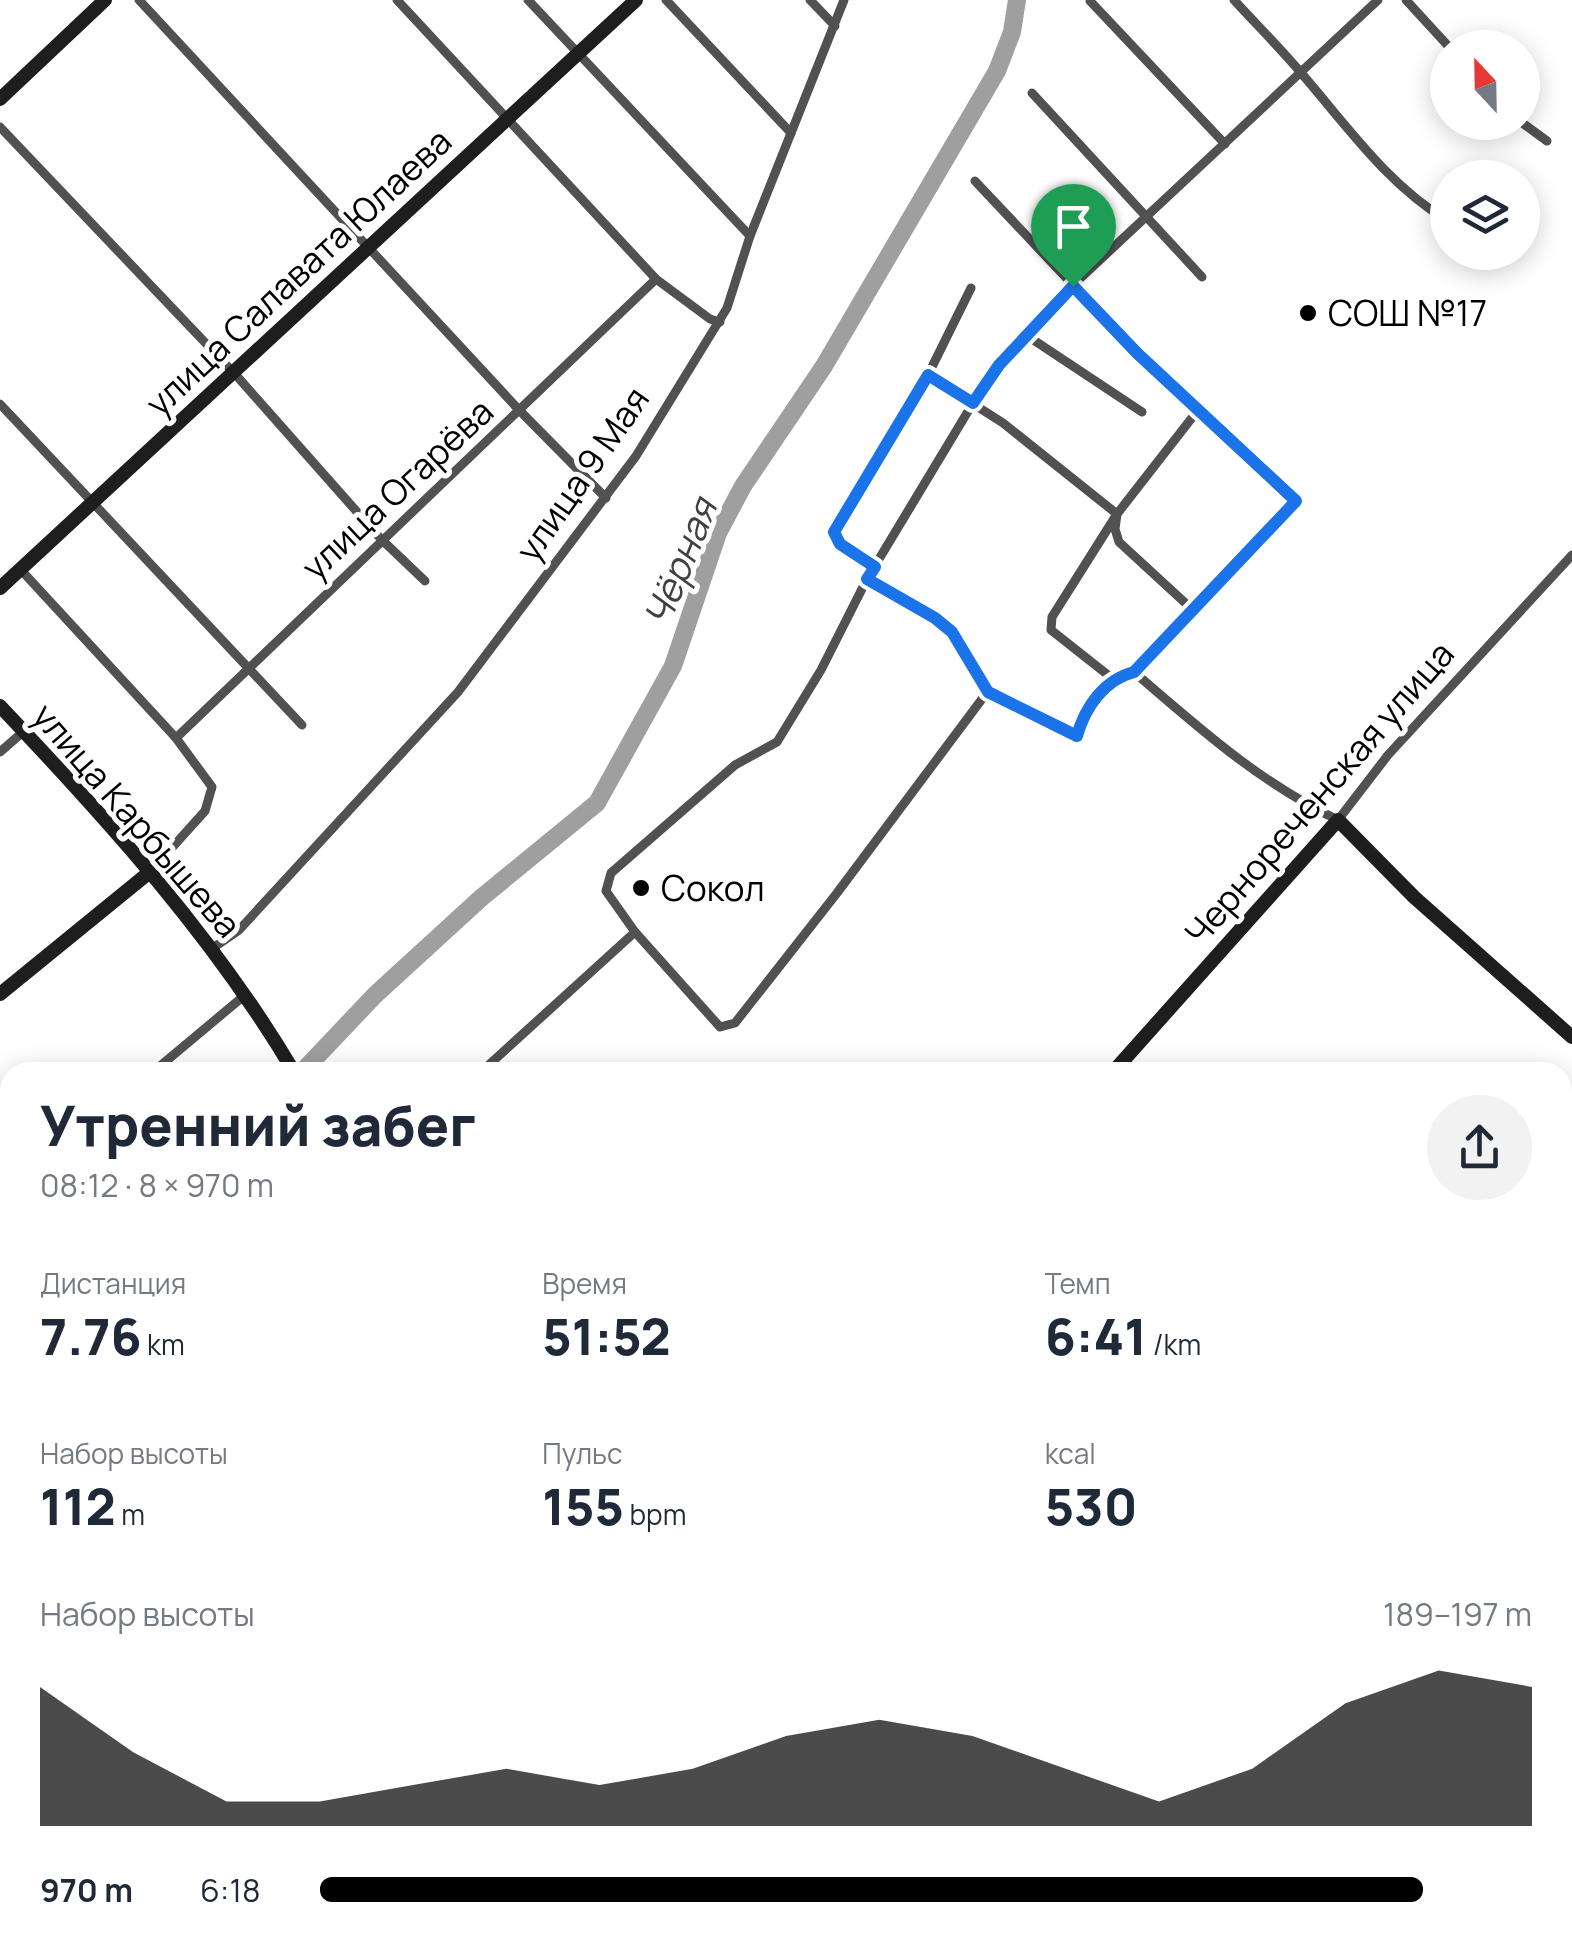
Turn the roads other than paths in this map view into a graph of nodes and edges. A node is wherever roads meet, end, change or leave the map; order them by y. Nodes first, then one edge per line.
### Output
1 (105, 0) edge
2 (138, 0) edge
3 (398, 0) edge
4 (528, 0) edge
5 (636, 0) edge
6 (666, 0) edge
7 (810, 0) edge
8 (844, 0) edge
9 (1234, 0) edge
10 (1378, 0) edge
11 (1406, 0) edge
12 (1090, 1) edge
13 (835, 26) junction
14 (1434, 30) edge
15 (578, 54) junction
16 (1302, 74) junction
17 (1032, 93) dead end
18 (0, 99) edge
19 (506, 119) junction
20 (0, 127) edge
21 (791, 133) junction
22 (1540, 136) edge
23 (1547, 141) dead end
24 (1225, 144) junction
25 (976, 182) dead end
26 (1430, 211) edge
27 (1149, 216) junction
28 (750, 236) junction
29 (370, 247) junction
30 (1202, 277) dead end
31 (656, 280) junction
32 (1073, 286) junction
33 (972, 288) dead end
34 (720, 322) junction
35 (1026, 334) junction
36 (234, 374) junction
37 (928, 375) junction
38 (973, 403) junction
39 (0, 404) edge
40 (1198, 410) junction
41 (520, 411) junction
42 (1142, 412) dead end
43 (606, 498) junction
44 (92, 503) junction
45 (1118, 514) junction
46 (381, 540) junction
47 (1119, 542) junction
48 (1095, 553) junction
49 (1572, 555) edge
50 (875, 567) junction
51 (20, 570) junction
52 (867, 579) junction
53 (425, 581) dead end
54 (0, 588) edge
55 (1194, 611) junction
56 (248, 668) junction
57 (1134, 672) junction
58 (1113, 679) junction
59 (988, 692) junction
60 (0, 706) edge
61 (302, 725) dead end
62 (24, 732) junction
63 (176, 738) junction
64 (0, 752) edge
65 (1338, 820) junction
66 (152, 871) junction
67 (634, 932) junction
68 (210, 950) junction
69 (0, 994) edge
70 (245, 995) junction
71 (1572, 1037) edge
72 (165, 1062) edge
73 (288, 1062) edge
74 (492, 1062) edge
75 (1122, 1062) edge

1 - 18 street
2 - 29 street
3 - 19 street
4 - 15 street
5 - 15 street, улица Салавата Юлаева
6 - 21 street
7 - 13 street
8 - 13 street, улица 9 Мая
9 - 16 street
10 - 16 street
11 - 14 street
12 - 24 street
13 - 21 street, улица 9 Мая
15 - 19 street, улица Салавата Юлаева
15 - 28 street
16 - 24 street
16 - 26 street
17 - 27 street
19 - 29 street, улица Салавата Юлаева
19 - 31 street
20 - 36 street
21 - 28 street, улица 9 Мая
22 - 23 street
24 - 27 street
25 - 32 street
27 - 30 street
27 - 32 street
28 - 34 street, улица 9 Мая
29 - 36 street, улица Салавата Юлаева
29 - 41 street
31 - 34 street
31 - 41 street, улица Огарёва
32 - 35 street
32 - 40 street
33 - 37 street
34 - 43 street, улица 9 Мая
35 - 38 street
35 - 42 street
36 - 44 street, улица Салавата Юлаева
36 - 46 street
37 - 38 street
37 - 50 street
38 - 45 street
38 - 50 street
39 - 44 street
40 - 45 street
40 - 55 street
41 - 43 street
41 - 46 street, улица Огарёва
43 - 68 street, улица 9 Мая
44 - 51 street, улица Салавата Юлаева
44 - 56 street
45 - 47 street
45 - 48 street
46 - 53 street
46 - 56 street, улица Огарёва
47 - 48 street
47 - 55 street
48 - 58 street
49 - 65 street, Чернореченская улица
50 - 52 street
51 - 54 street, улица Салавата Юлаева
51 - 63 street
52 - 59 street
52 - 67 street
55 - 57 street
56 - 61 street
56 - 63 street, улица Огарёва
57 - 58 street
57 - 65 street
58 - 59 street
59 - 67 street
60 - 62 street, улица Карбышева
62 - 64 street
62 - 66 street, улица Карбышева
63 - 66 street
65 - 71 street
65 - 75 street, Чернореченская улица
66 - 68 street, улица Карбышева
66 - 69 street
67 - 74 street
68 - 70 street, улица Карбышева
70 - 72 street
70 - 73 street, улица Карбышева

